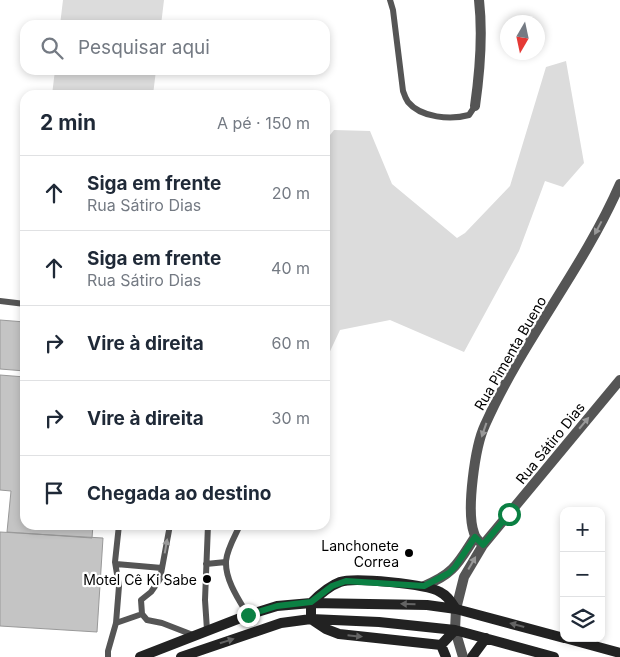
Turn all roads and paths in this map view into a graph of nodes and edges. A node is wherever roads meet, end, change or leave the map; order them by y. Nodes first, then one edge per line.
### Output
1 (390, 0) edge
2 (479, 0) edge
3 (475, 106) joint
4 (620, 184) edge
5 (0, 301) edge
6 (20, 303) edge
7 (620, 380) edge
8 (119, 530) edge
9 (169, 530) edge
10 (208, 530) edge
11 (238, 530) edge
12 (475, 537) junction
13 (483, 545) junction
14 (226, 562) junction
15 (116, 564) junction
16 (206, 564) junction
17 (162, 568) junction
18 (424, 586) junction
19 (311, 602) junction
20 (456, 609) junction
21 (142, 614) junction
22 (248, 615) junction
23 (311, 619) junction
24 (116, 623) junction
25 (207, 630) junction
26 (456, 630) junction
27 (193, 636) junction
28 (560, 637) edge
29 (486, 638) junction
30 (579, 642) edge
31 (440, 645) junction
32 (620, 653) edge
33 (108, 657) edge
34 (140, 657) edge
35 (181, 657) edge
36 (446, 657) edge
37 (464, 657) edge
38 (472, 657) edge
39 (554, 657) edge

1 - 3 lane
2 - 3 street
4 -> 12 street, Rua Pimenta Bueno
5 - 6 lane
13 -> 7 street, Rua Sátiro Dias
8 - 15 lane
17 -> 9 lane
10 - 16 lane
11 - 14 lane
12 - 13 street
12 - 18 street
20 -> 13 street, Rua Sátiro Dias
14 - 16 lane
14 - 22 lane
15 - 17 lane
15 - 24 lane
16 - 25 lane
17 - 21 lane
18 - 19 main road
18 - 20 main road
20 -> 19 main road
19 - 22 main road
19 - 23 main road
20 - 26 street, Rua Sátiro Dias
28 -> 20 main road
21 - 24 lane
21 - 27 lane
22 - 25 main road
23 - 26 main road
23 -> 31 main road
35 -> 23 main road
24 - 33 lane
25 - 27 main road
26 - 29 main road
26 - 31 main road
26 - 37 street, Rua Sátiro Dias
27 - 34 main road
29 - 38 main road
29 - 39 main road
30 - 32 main road
31 - 36 main road

